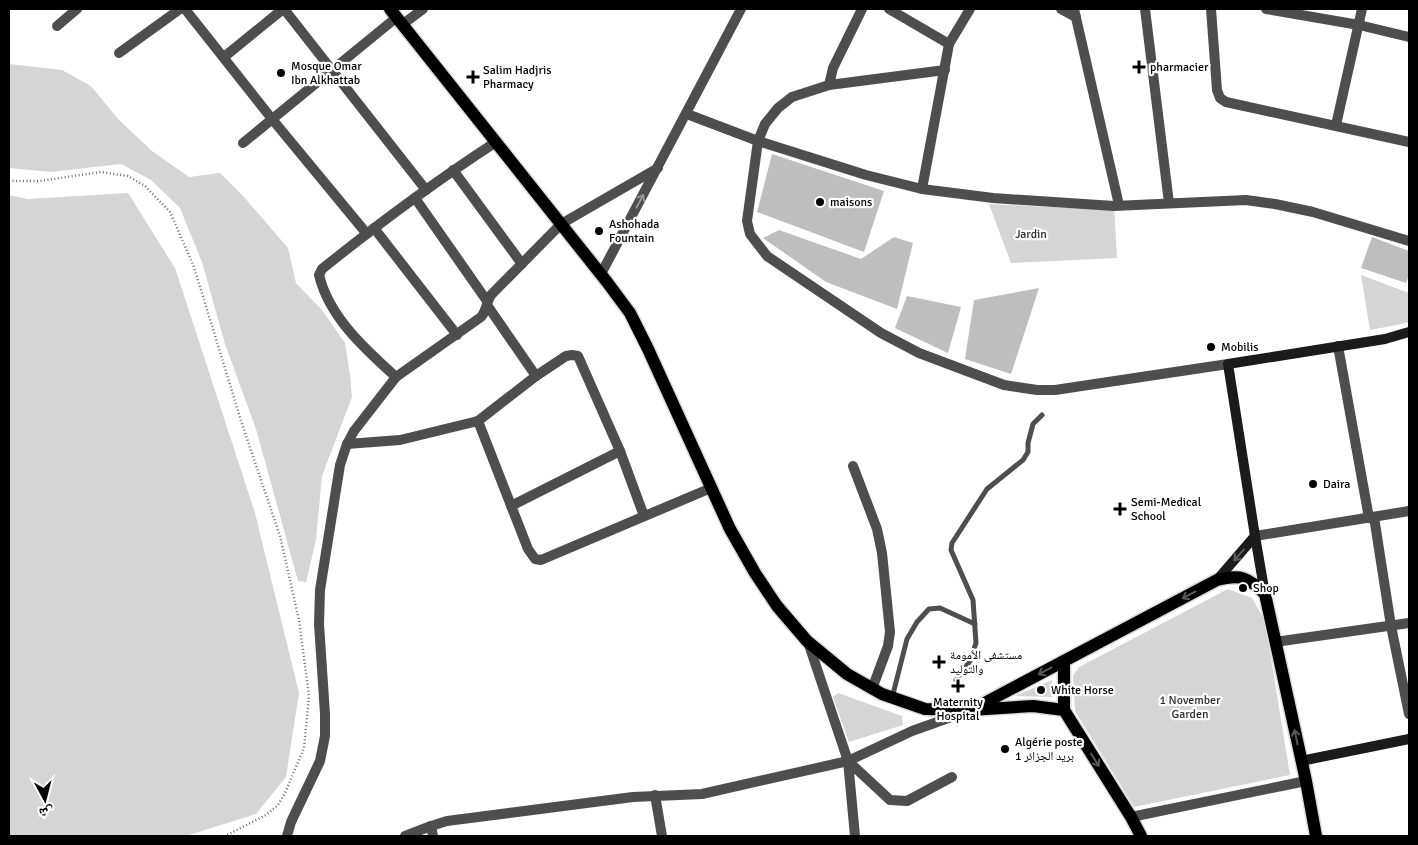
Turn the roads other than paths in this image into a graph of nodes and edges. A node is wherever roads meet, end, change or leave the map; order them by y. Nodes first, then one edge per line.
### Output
1 (77, 9) edge
2 (180, 9) edge
3 (185, 9) edge
4 (284, 9) edge
5 (422, 9) edge
6 (741, 9) edge
7 (862, 9) edge
8 (889, 9) edge
9 (970, 9) edge
10 (1061, 9) edge
11 (1145, 9) edge
12 (1211, 9) edge
13 (1266, 9) edge
14 (1362, 9) edge
15 (1075, 13) edge
16 (397, 16) edge
17 (1359, 25) junction
18 (57, 26) dead end
19 (1409, 37) edge
20 (949, 44) junction
21 (119, 53) dead end
22 (224, 57) junction
23 (332, 70) junction
24 (945, 70) junction
25 (829, 85) junction
26 (687, 114) junction
27 (272, 119) junction
28 (1336, 125) junction
29 (758, 141) junction
30 (496, 142) junction
31 (1409, 142) edge
32 (243, 143) dead end
33 (658, 168) junction
34 (453, 170) junction
35 (922, 189) junction
36 (426, 190) junction
37 (415, 198) junction
38 (1169, 203) junction
39 (1119, 206) junction
40 (561, 224) junction
41 (370, 231) junction
42 (1409, 241) edge
43 (522, 264) junction
44 (601, 274) junction
45 (487, 303) junction
46 (1409, 332) edge
47 (457, 335) junction
48 (1338, 346) junction
49 (1228, 364) junction
50 (536, 376) junction
51 (396, 377) junction
52 (1042, 415) dead end
53 (478, 421) junction
54 (347, 444) junction
55 (620, 451) junction
56 (853, 466) dead end
57 (711, 488) junction
58 (511, 506) junction
59 (1409, 511) edge
60 (644, 516) junction
61 (1371, 517) junction
62 (1255, 536) junction
63 (1217, 580) junction
64 (1265, 594) junction
65 (1409, 623) edge
66 (975, 624) junction
67 (1392, 626) junction
68 (807, 641) junction
69 (1275, 642) junction
70 (1064, 661) junction
71 (956, 680) dead end
72 (872, 688) junction
73 (892, 698) junction
74 (970, 710) junction
75 (1064, 710) junction
76 (1409, 714) edge
77 (1409, 739) edge
78 (1302, 760) junction
79 (848, 761) junction
80 (952, 777) dead end
81 (1306, 781) junction
82 (655, 796) junction
83 (1131, 817) junction
84 (431, 826) junction
85 (1136, 835) edge
86 (287, 836) edge
87 (405, 836) edge
88 (433, 836) edge
89 (662, 836) edge
90 (855, 836) edge
91 (1316, 836) edge

1 - 18 street
2 - 21 street
3 - 22 street
4 - 22 street
4 - 23 street
5 - 16 street
6 - 26 street
7 - 25 street
8 - 20 street
9 - 20 street
10 - 15 street
11 - 38 street
12 - 28 street
13 - 17 street
14 - 17 street
15 - 39 street
16 - 23 street
16 - 30 main road
17 - 19 street
17 - 28 street
20 - 24 street
22 - 27 street
23 - 27 street
23 - 36 street
24 - 25 street
24 - 35 street
25 - 29 street
26 - 29 street
26 - 33 street
27 - 32 street
27 - 41 street
28 - 31 street
29 - 35 street
29 - 49 street
30 - 34 street
30 - 40 main road
33 - 40 street
44 -> 33 street
34 - 36 street
34 - 43 street
35 - 39 street
36 - 37 street
37 - 41 street
37 - 45 street
38 - 39 street
38 - 42 street
40 - 43 street
40 - 44 main road
41 - 47 street
41 - 51 street
43 - 45 street
44 - 57 main road
45 - 47 street
45 - 50 street
46 - 48 street
47 - 51 street
48 - 49 street
48 - 61 street
49 - 62 street
50 - 53 street
50 - 55 street
51 - 54 street
52 - 66 lane
53 - 54 street
53 - 58 street
54 - 86 street
55 - 58 street
55 - 60 street
56 - 72 street
57 - 60 street
57 - 68 main road
58 - 60 street
59 - 61 street
61 - 62 street
61 - 67 street
62 -> 63 street
62 - 64 street
63 - 64 main road
63 -> 70 main road
64 - 69 main road
65 - 67 street
66 - 71 lane
66 - 73 lane
67 - 69 street
67 - 76 street
68 - 72 main road
68 - 79 street
78 -> 69 main road
70 -> 74 main road
70 - 75 main road
72 - 73 main road
73 - 74 main road
74 - 75 main road
74 - 79 street
75 -> 83 main road
77 - 78 street
78 - 81 main road
79 - 80 street
79 - 82 street
79 - 90 street
81 - 83 street
81 - 91 main road
82 - 84 street
82 - 89 street
83 - 85 main road
84 - 87 street
84 - 88 street

